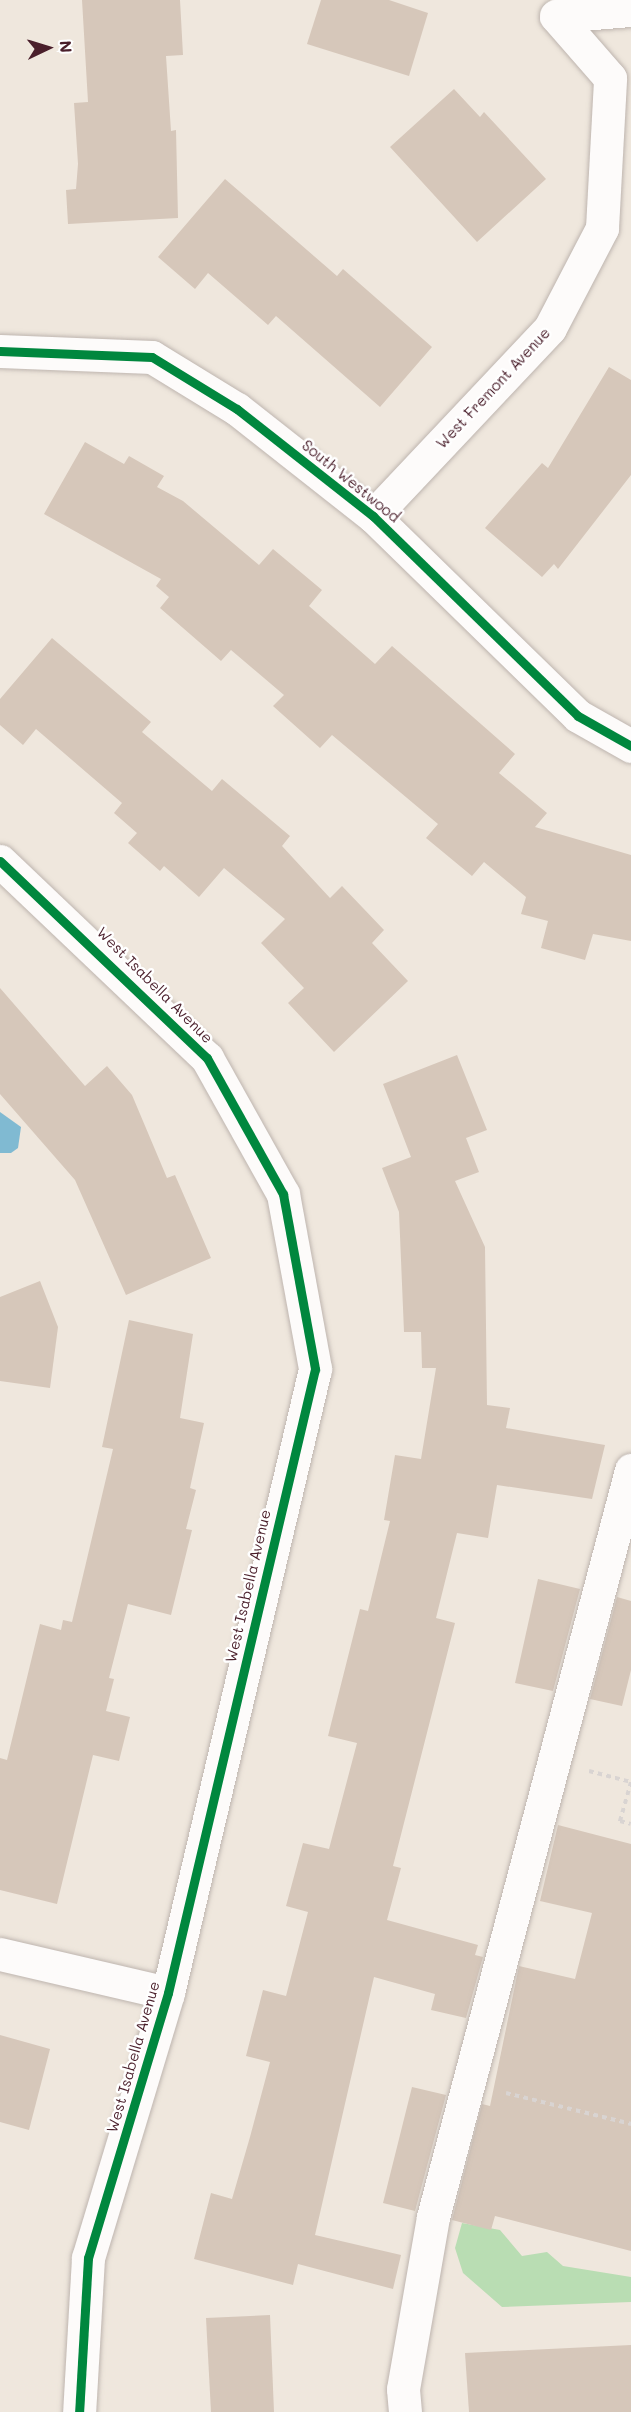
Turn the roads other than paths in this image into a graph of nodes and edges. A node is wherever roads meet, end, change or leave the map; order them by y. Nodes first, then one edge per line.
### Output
1 (631, 10) edge
2 (0, 351) edge
3 (373, 516) junction
4 (631, 746) edge
5 (0, 861) edge
6 (631, 1470) edge
7 (0, 1954) edge
8 (168, 1993) junction
9 (79, 2412) edge
10 (405, 2412) edge

1 - 3 street, West Fremont Avenue
2 - 3 street, South Westwood
3 - 4 street, South Westwood
5 - 8 street, West Isabella Avenue
6 - 10 street
7 - 8 street
8 - 9 street, West Isabella Avenue

